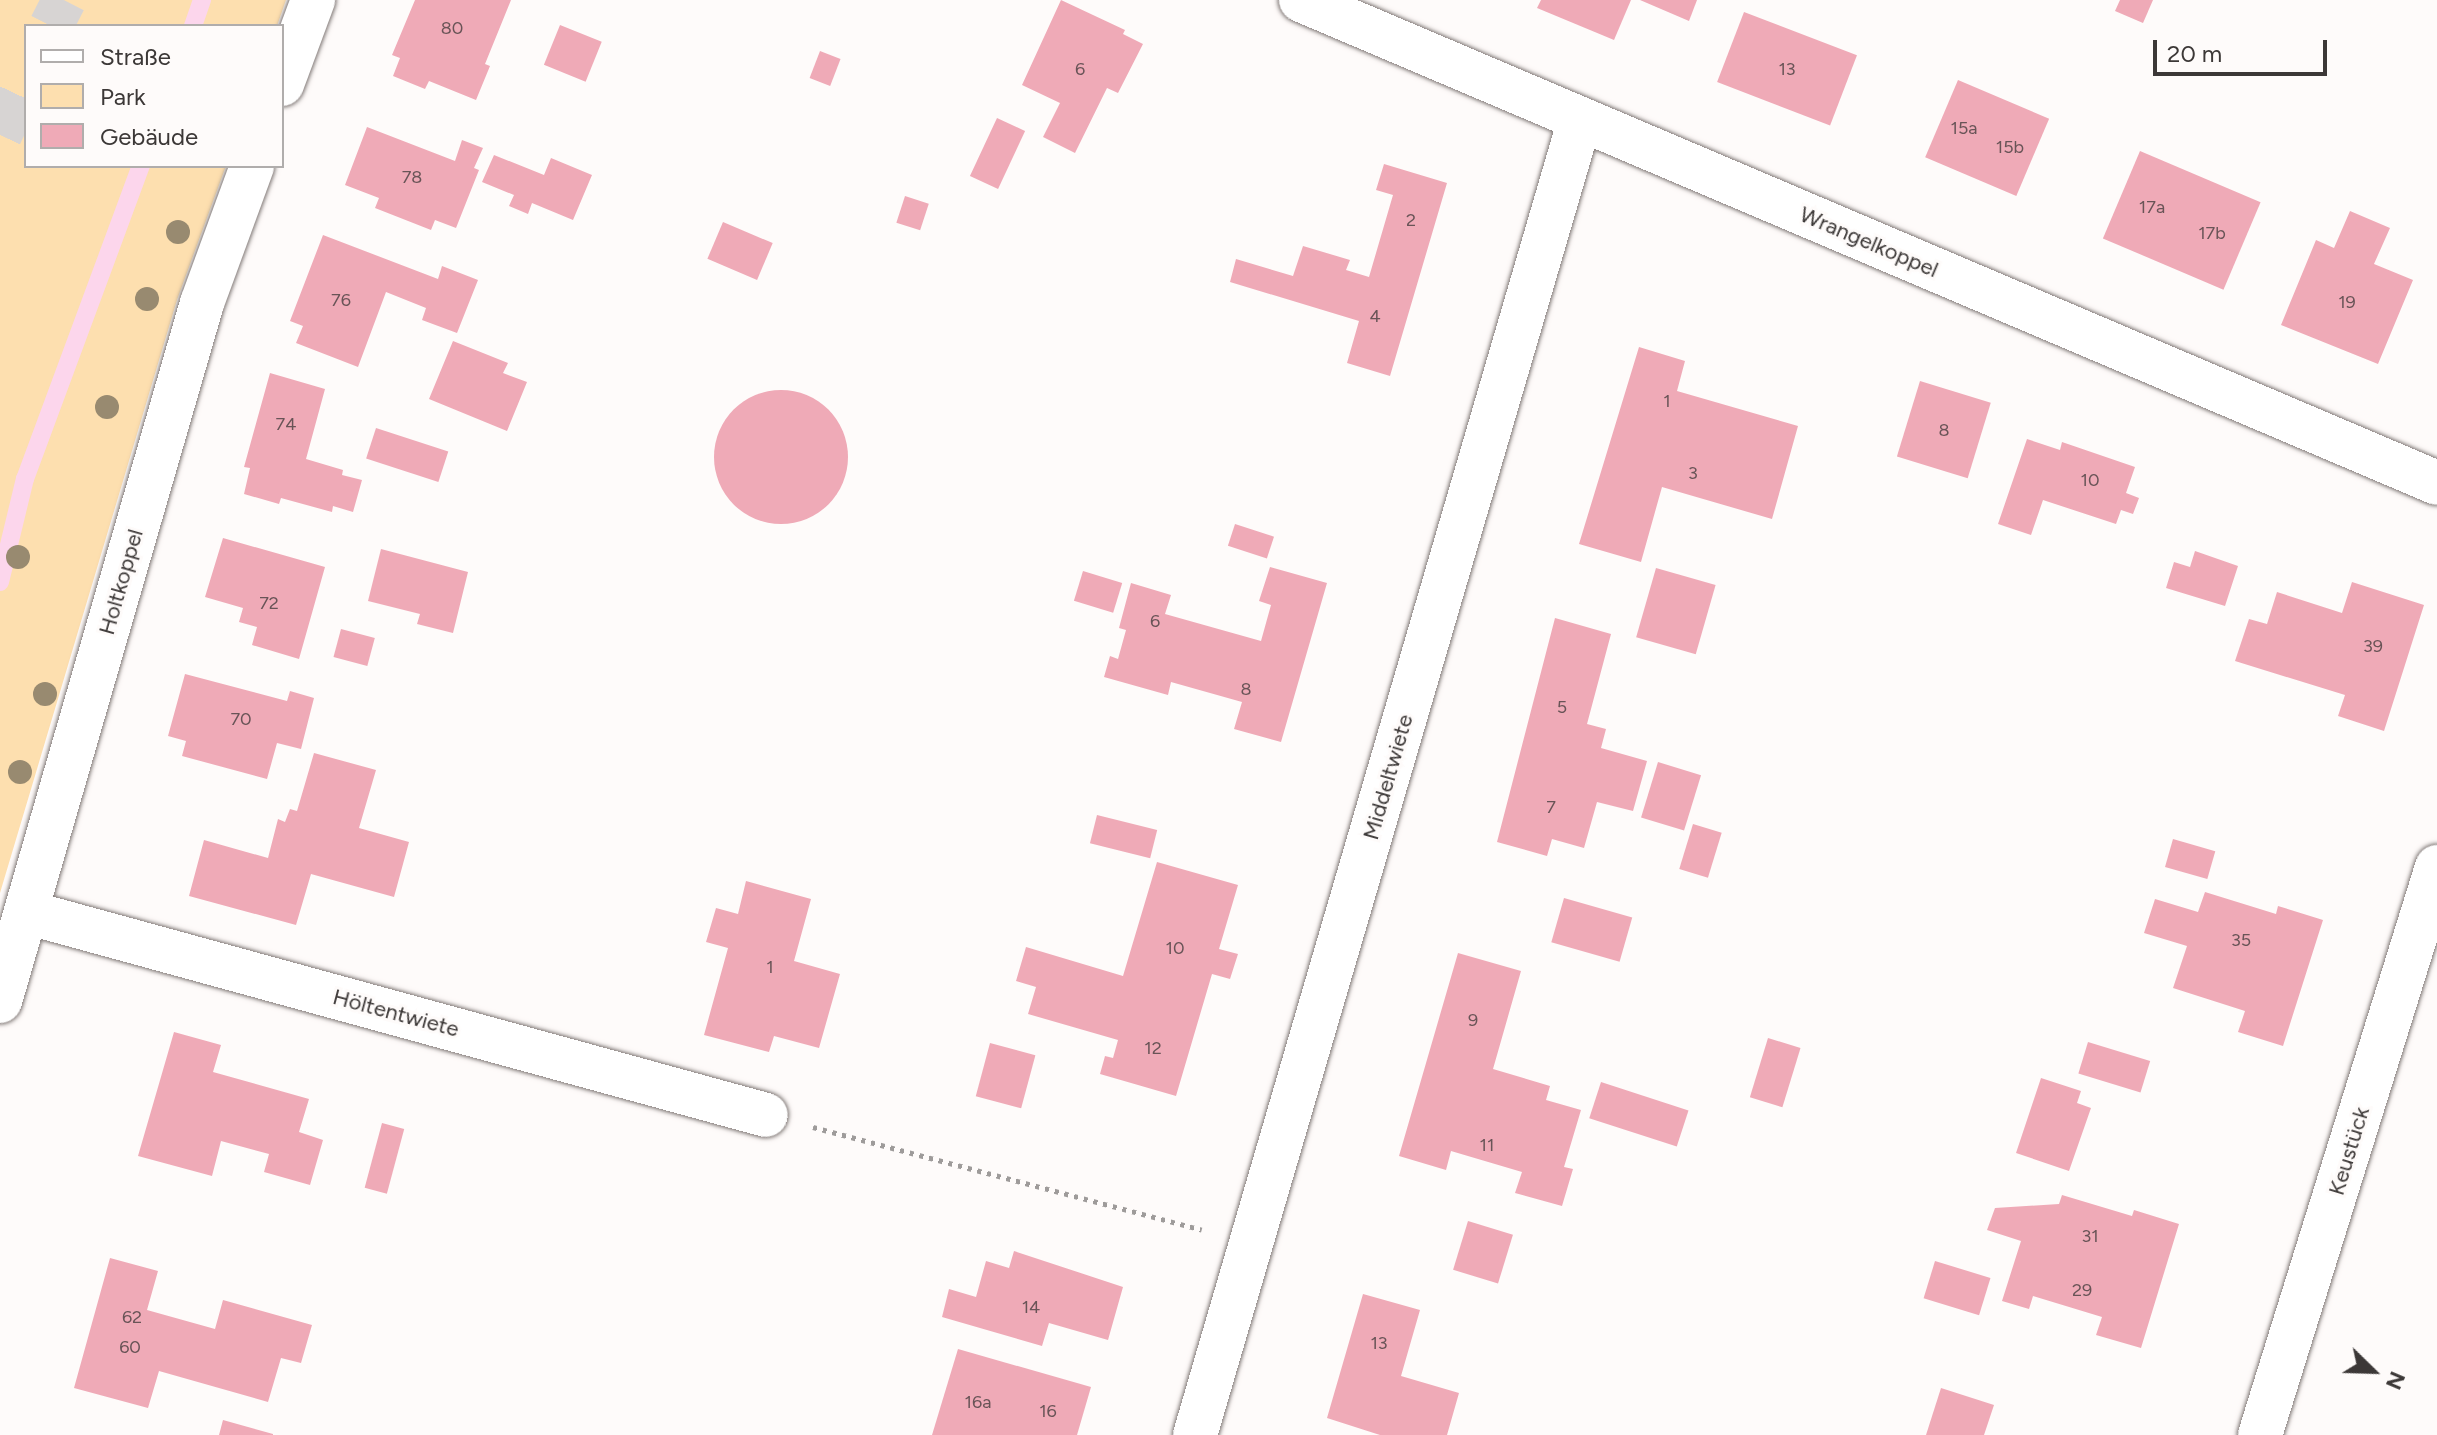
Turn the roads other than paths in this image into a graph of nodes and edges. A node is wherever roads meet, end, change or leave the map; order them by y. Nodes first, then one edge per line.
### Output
1 (313, 0) edge
2 (1301, 0) edge
3 (284, 79) edge
4 (1580, 119) junction
5 (251, 168) edge
6 (2437, 483) edge
7 (2437, 867) edge
8 (26, 912) junction
9 (0, 1001) edge
10 (766, 1115) road end
11 (1195, 1435) edge
12 (2260, 1435) edge

1 - 3 street
2 - 4 street, Wrangelkoppel
4 - 6 street, Wrangelkoppel
4 - 11 street, Middeltwiete
5 - 8 street, Holtkoppel
7 - 12 street, Keustück
8 - 9 street, Holtkoppel
8 - 10 street, Höltentwiete

